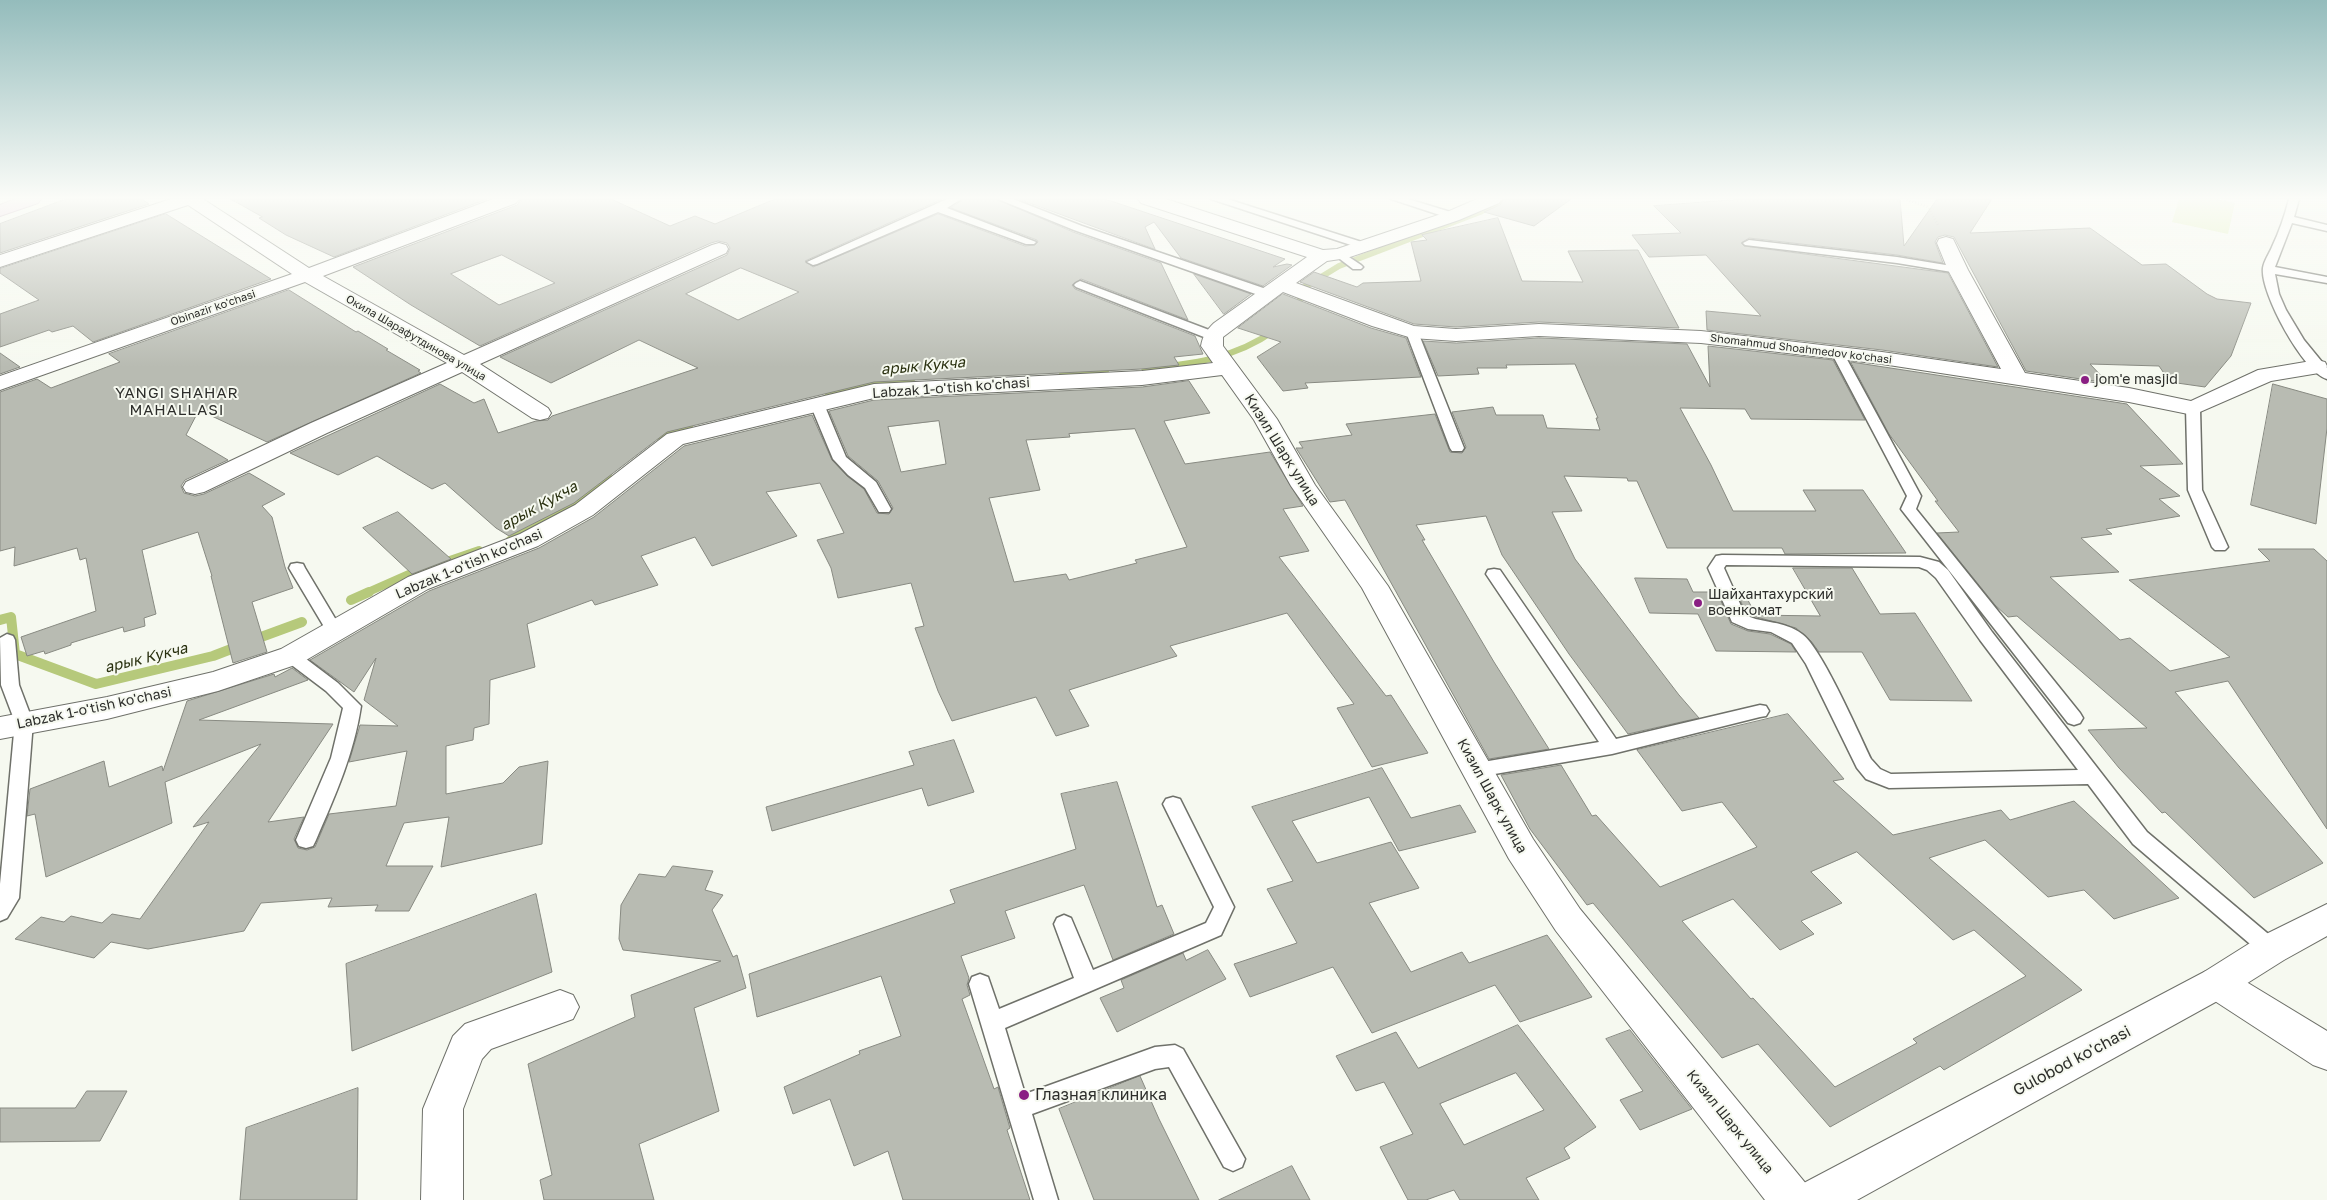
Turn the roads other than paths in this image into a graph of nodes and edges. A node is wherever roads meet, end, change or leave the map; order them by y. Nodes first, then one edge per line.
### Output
1 (18, 255) edge
2 (276, 255) edge
3 (360, 255) edge
4 (706, 255) edge
5 (829, 255) edge
6 (1165, 255) edge
7 (1331, 255) joint
8 (1853, 255) edge
9 (1951, 255) edge
10 (2275, 255) edge
11 (0, 261) edge
12 (813, 262) dead end
13 (1357, 267) dead end
14 (2269, 269) junction
15 (1958, 270) junction
16 (307, 275) junction
17 (2327, 280) edge
18 (1080, 285) dead end
19 (1275, 289) junction
20 (1412, 332) junction
21 (1217, 350) junction
22 (1837, 352) junction
23 (463, 363) junction
24 (2322, 371) edge
25 (2016, 378) junction
26 (0, 383) edge
27 (817, 404) junction
28 (2193, 408) junction
29 (540, 413) dead end
30 (1457, 448) dead end
31 (195, 487) dead end
32 (884, 508) dead end
33 (2220, 547) dead end
34 (297, 568) dead end
35 (1494, 574) dead end
36 (334, 630) junction
37 (7, 640) dead end
38 (291, 656) junction
39 (1760, 711) dead end
40 (2074, 718) dead end
41 (12, 725) edge
42 (1612, 747) junction
43 (1477, 770) junction
44 (2093, 777) junction
45 (1173, 804) dead end
46 (306, 840) dead end
47 (0, 912) edge
48 (2327, 918) edge
49 (1064, 924) dead end
50 (2271, 949) junction
51 (1087, 982) junction
52 (2217, 983) junction
53 (980, 984) dead end
54 (560, 1006) dead end
55 (991, 1023) junction
56 (2327, 1052) edge
57 (1018, 1108) junction
58 (1233, 1159) dead end
59 (442, 1200) edge
60 (1046, 1200) edge
61 (1792, 1200) edge
62 (1816, 1200) edge

1 - 11 street
2 - 16 street, Окила Шарафутдинова улица
3 - 16 street, Obinazir ko'chasi
4 - 23 street
5 - 12 lane
6 - 19 lane
7 - 13 lane
7 - 19 street
8 - 15 lane
9 - 15 street
10 - 14 lane
14 - 17 lane
14 - 24 lane
15 - 25 street
16 - 23 street, Окила Шарафутдинова улица
16 - 26 street, Obinazir ko'chasi
18 - 21 lane
19 - 20 street, Shomahmud Shoahmedov ko'chasi
19 - 21 street
20 - 22 street, Shomahmud Shoahmedov ko'chasi
20 - 30 lane
21 - 27 street, Labzak 1-o'tish ko'chasi
21 - 43 street, Кизил Шарк улица
22 - 25 street, Shomahmud Shoahmedov ko'chasi
22 - 40 lane
23 - 29 street, Окила Шарафутдинова улица
23 - 31 street
24 - 28 street
25 - 28 street, Shomahmud Shoahmedov ko'chasi
27 - 32 lane
27 - 36 street, Labzak 1-o'tish ko'chasi
28 - 33 lane
34 - 36 lane
35 - 42 lane
36 - 38 street, Labzak 1-o'tish ko'chasi
37 - 41 lane
38 - 41 street, Labzak 1-o'tish ko'chasi
38 - 46 lane
39 - 42 lane
41 - 47 lane
42 - 43 lane
43 - 61 street, Кизил Шарк улица
44 - 44 lane
44 - 50 lane
45 - 51 lane
48 - 50 street, Gulobod ko'chasi
49 - 51 lane
50 - 52 street, Gulobod ko'chasi
51 - 55 lane
52 - 56 street
52 - 62 street, Gulobod ko'chasi
53 - 55 lane
54 - 59 street
55 - 57 lane
57 - 58 lane
57 - 60 lane

